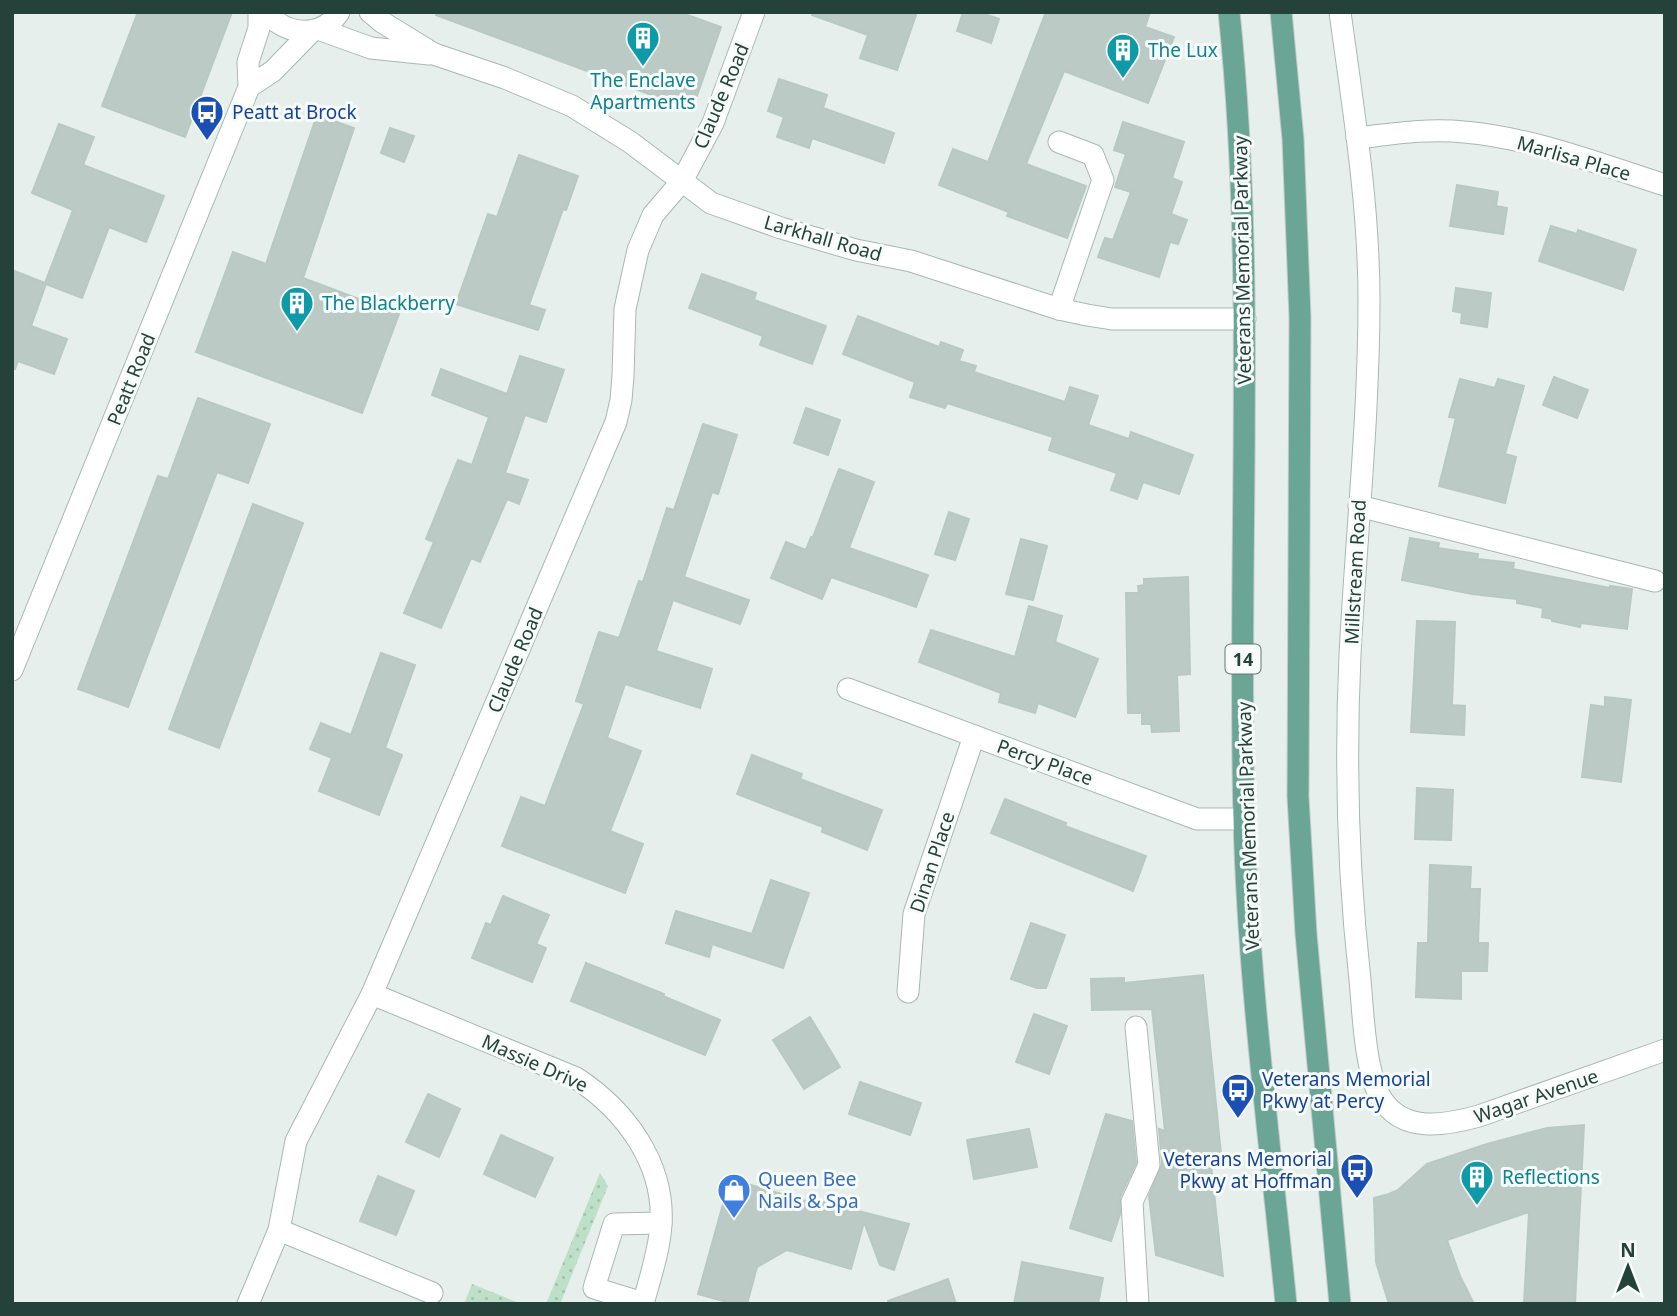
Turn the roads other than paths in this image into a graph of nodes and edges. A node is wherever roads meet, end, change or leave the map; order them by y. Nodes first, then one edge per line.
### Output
1 (259, 12) edge
2 (266, 12) edge
3 (339, 12) edge
4 (370, 12) edge
5 (754, 12) edge
6 (1229, 12) edge
7 (1281, 12) edge
8 (1340, 12) edge
9 (317, 31) junction
10 (434, 54) junction
11 (249, 87) junction
12 (1357, 138) junction
13 (1059, 142) dead end
14 (682, 181) junction
15 (1665, 185) edge
16 (1059, 309) junction
17 (1245, 319) junction
18 (1359, 506) junction
19 (1655, 580) dead end
20 (12, 670) edge
21 (848, 689) dead end
22 (974, 736) junction
23 (1244, 819) junction
24 (908, 992) dead end
25 (372, 994) junction
26 (1136, 1027) dead end
27 (1665, 1051) edge
28 (1404, 1119) joint
29 (661, 1223) junction
30 (279, 1230) junction
31 (432, 1293) dead end
32 (643, 1303) edge
33 (248, 1304) edge
34 (1138, 1304) edge
35 (1286, 1304) edge
36 (1340, 1304) edge

1 - 11 street, Peatt Road
2 - 9 street, Larkhall Road
3 - 9 street
4 - 10 street, Larkhall Road
5 - 14 street, Claude Road
6 - 17 main road, Veterans Memorial Parkway / 14
7 - 36 main road
8 - 12 street, Millstream Road
9 - 10 street, Larkhall Road
9 - 11 street
10 - 14 street, Larkhall Road
11 - 20 street, Peatt Road
12 - 15 street, Marlisa Place
12 - 18 street, Millstream Road
13 - 16 street
14 - 16 street, Larkhall Road
14 - 25 street, Claude Road
16 - 17 street, Larkhall Road
17 - 23 main road, Veterans Memorial Parkway / 14
18 - 19 street
18 - 28 street, Millstream Road
21 - 22 street, Percy Place
22 - 23 street, Percy Place
22 - 24 street, Dinan Place
23 - 35 main road, Veterans Memorial Parkway / 14
25 - 29 street, Massie Drive
25 - 30 street, Claude Road
26 - 34 street
27 - 28 street, Wagar Avenue
29 - 32 street, Massie Drive
29 - 32 street
30 - 31 street
30 - 33 street, Claude Road

